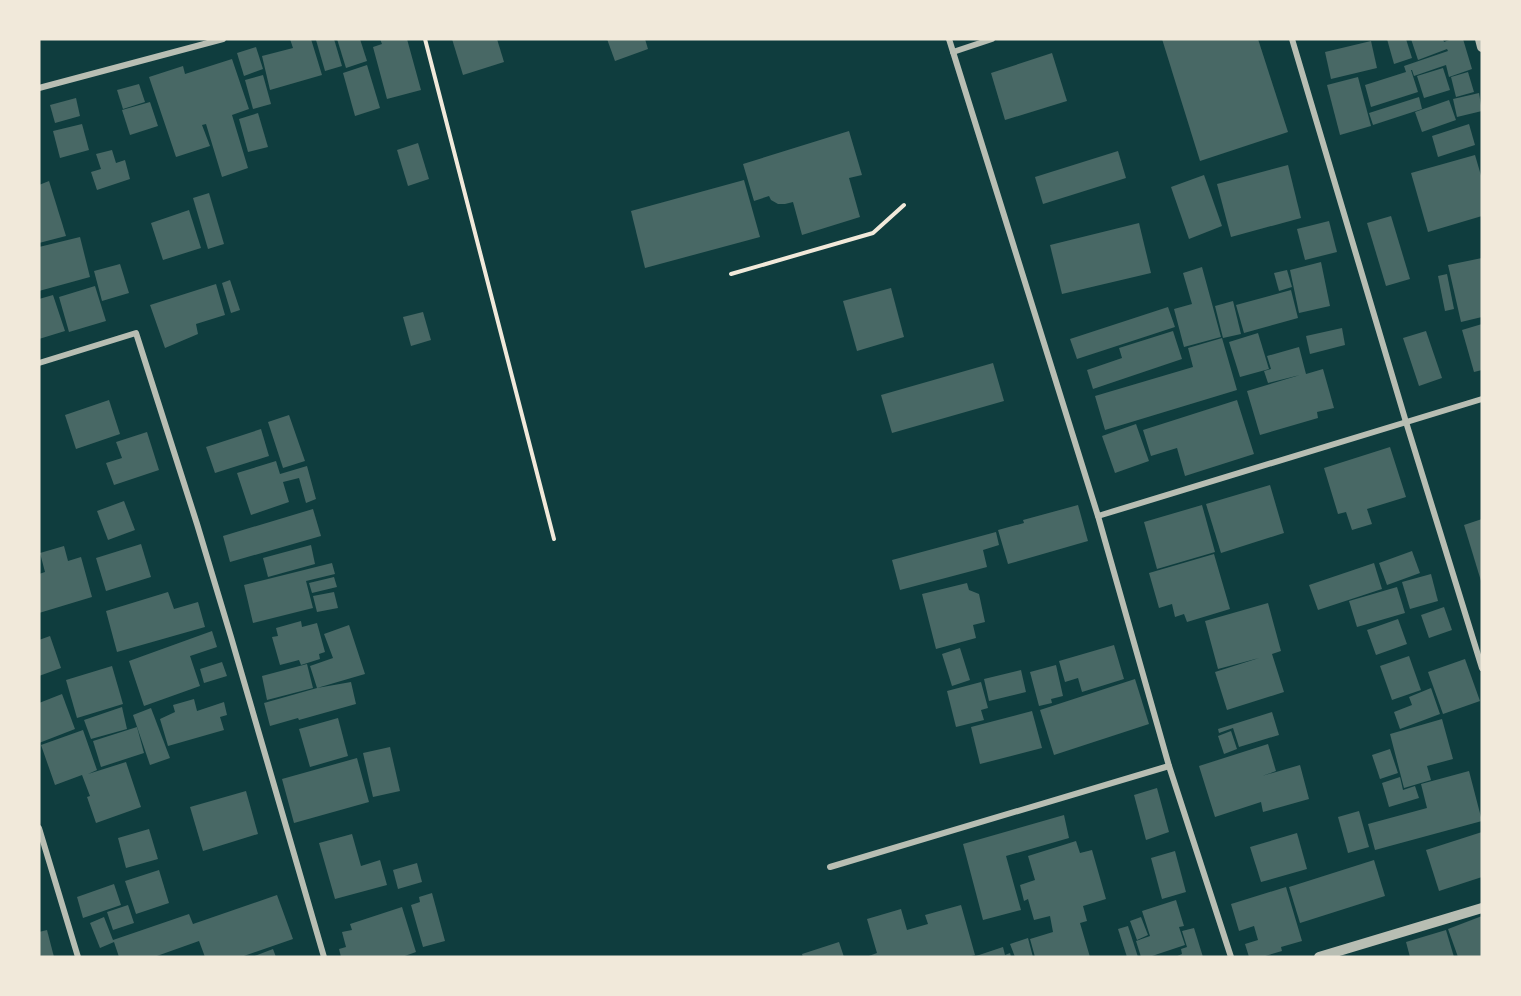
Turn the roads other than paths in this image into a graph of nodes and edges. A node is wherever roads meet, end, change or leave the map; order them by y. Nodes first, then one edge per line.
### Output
1 (223, 39) edge
2 (949, 39) edge
3 (992, 39) edge
4 (1292, 39) edge
5 (1480, 39) edge
6 (1482, 47) edge
7 (953, 52) junction
8 (39, 88) edge
9 (39, 363) edge
10 (1482, 399) edge
11 (1406, 422) junction
12 (1098, 516) junction
13 (1482, 668) edge
14 (1169, 766) junction
15 (39, 828) edge
16 (830, 867) dead end
17 (1482, 908) edge
18 (78, 957) edge
19 (324, 957) edge
20 (1231, 957) edge
21 (1319, 957) edge

1 - 8 street
2 - 7 street
3 - 7 street
4 - 11 street
5 - 6 street
7 - 12 street
9 - 19 street
10 - 11 street
11 - 12 street
11 - 13 street
12 - 14 street
14 - 16 street
14 - 20 street
15 - 18 street
17 - 21 street

